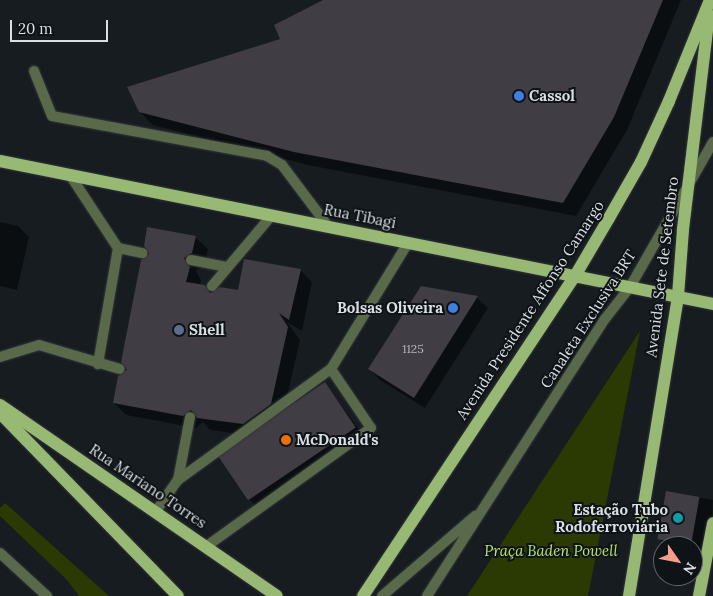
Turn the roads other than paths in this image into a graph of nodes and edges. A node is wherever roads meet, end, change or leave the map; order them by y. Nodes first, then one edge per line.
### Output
1 (711, 0) edge
2 (34, 71) dead end
3 (713, 142) edge
4 (0, 161) edge
5 (70, 175) junction
6 (688, 190) junction
7 (272, 215) junction
8 (328, 226) junction
9 (408, 243) junction
10 (118, 248) junction
11 (142, 253) dead end
12 (191, 260) dead end
13 (227, 266) junction
14 (575, 276) junction
15 (212, 286) dead end
16 (630, 287) junction
17 (678, 296) junction
18 (713, 304) edge
19 (0, 357) edge
20 (98, 364) junction
21 (120, 369) dead end
22 (331, 369) junction
23 (0, 405) edge
24 (0, 413) edge
25 (190, 417) dead end
26 (178, 480) junction
27 (483, 509) junction
28 (156, 511) junction
29 (713, 523) edge
30 (207, 546) junction
31 (0, 553) edge
32 (47, 596) edge
33 (178, 596) edge
34 (277, 596) edge
35 (363, 596) edge
36 (382, 596) edge
37 (427, 596) edge
38 (629, 596) edge
39 (699, 596) edge

1 - 6 main road, Avenida Sete de Setembro
1 - 14 main road, Avenida Presidente Affonso Camargo
2 - 8 lane
3 - 6 lane, Canaleta Exclusiva BRT
4 - 5 main road, Rua Tibagi
5 - 7 main road, Rua Tibagi
5 - 10 lane
6 - 16 lane, Canaleta Exclusiva BRT
6 - 17 main road, Avenida Sete de Setembro
7 - 8 main road, Rua Tibagi
7 - 13 lane
8 - 9 main road, Rua Tibagi
9 - 14 main road, Rua Tibagi
9 - 22 lane
10 - 11 lane
10 - 20 lane
12 - 13 lane
13 - 15 lane
14 - 16 main road, Rua Tibagi
14 - 35 main road, Avenida Presidente Affonso Camargo
16 - 17 main road, Rua Tibagi
16 - 27 lane, Canaleta Exclusiva BRT
17 - 18 main road, Rua Tibagi
17 - 38 main road, Avenida Sete de Setembro
19 - 20 lane
20 - 21 lane
22 - 26 lane
22 - 30 lane
23 - 28 main road, Rua Mariano Torres
24 - 33 main road
25 - 26 lane
26 - 28 lane
27 - 36 lane, Canaleta Exclusiva BRT
27 - 37 lane, Canaleta Exclusiva BRT
28 - 30 main road, Rua Mariano Torres
29 - 39 main road
30 - 34 main road, Rua Mariano Torres
31 - 32 lane

